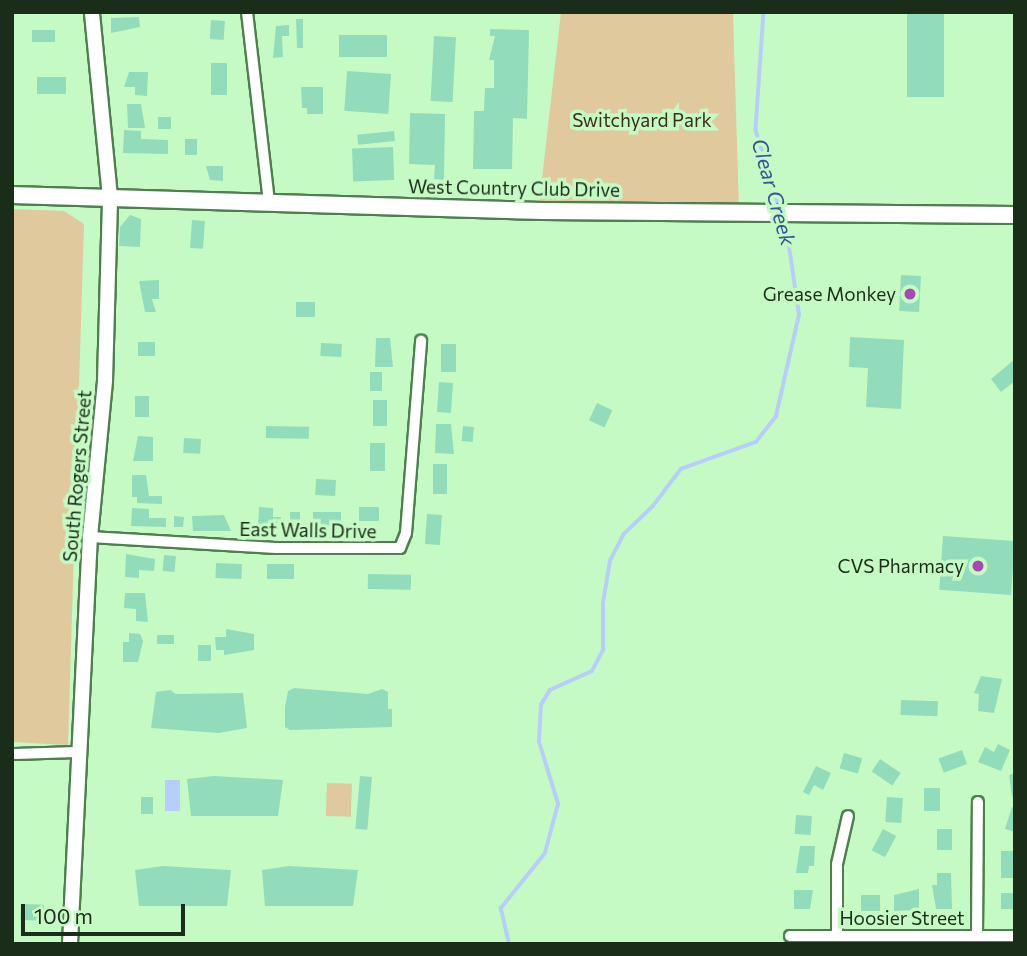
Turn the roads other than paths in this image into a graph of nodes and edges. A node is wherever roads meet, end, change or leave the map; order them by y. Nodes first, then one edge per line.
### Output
1 (92, 12) edge
2 (247, 12) edge
3 (12, 195) edge
4 (110, 197) junction
5 (269, 204) junction
6 (1015, 215) edge
7 (421, 341) dead end
8 (90, 537) junction
9 (79, 752) junction
10 (12, 754) edge
11 (978, 802) dead end
12 (848, 816) dead end
13 (837, 935) junction
14 (790, 936) dead end
15 (977, 936) junction
16 (1015, 936) edge
17 (70, 944) edge

1 - 4 street, South Rogers Street
2 - 5 street
3 - 4 main road, West Country Club Drive
4 - 5 main road, West Country Club Drive
4 - 8 street, South Rogers Street
5 - 6 main road, West Country Club Drive
7 - 8 street, East Walls Drive
8 - 9 street, South Rogers Street
9 - 10 street
9 - 17 street, South Rogers Street
11 - 15 street
12 - 13 street
13 - 14 street, Hoosier Street
13 - 15 street, Hoosier Street
15 - 16 street, Hoosier Street

